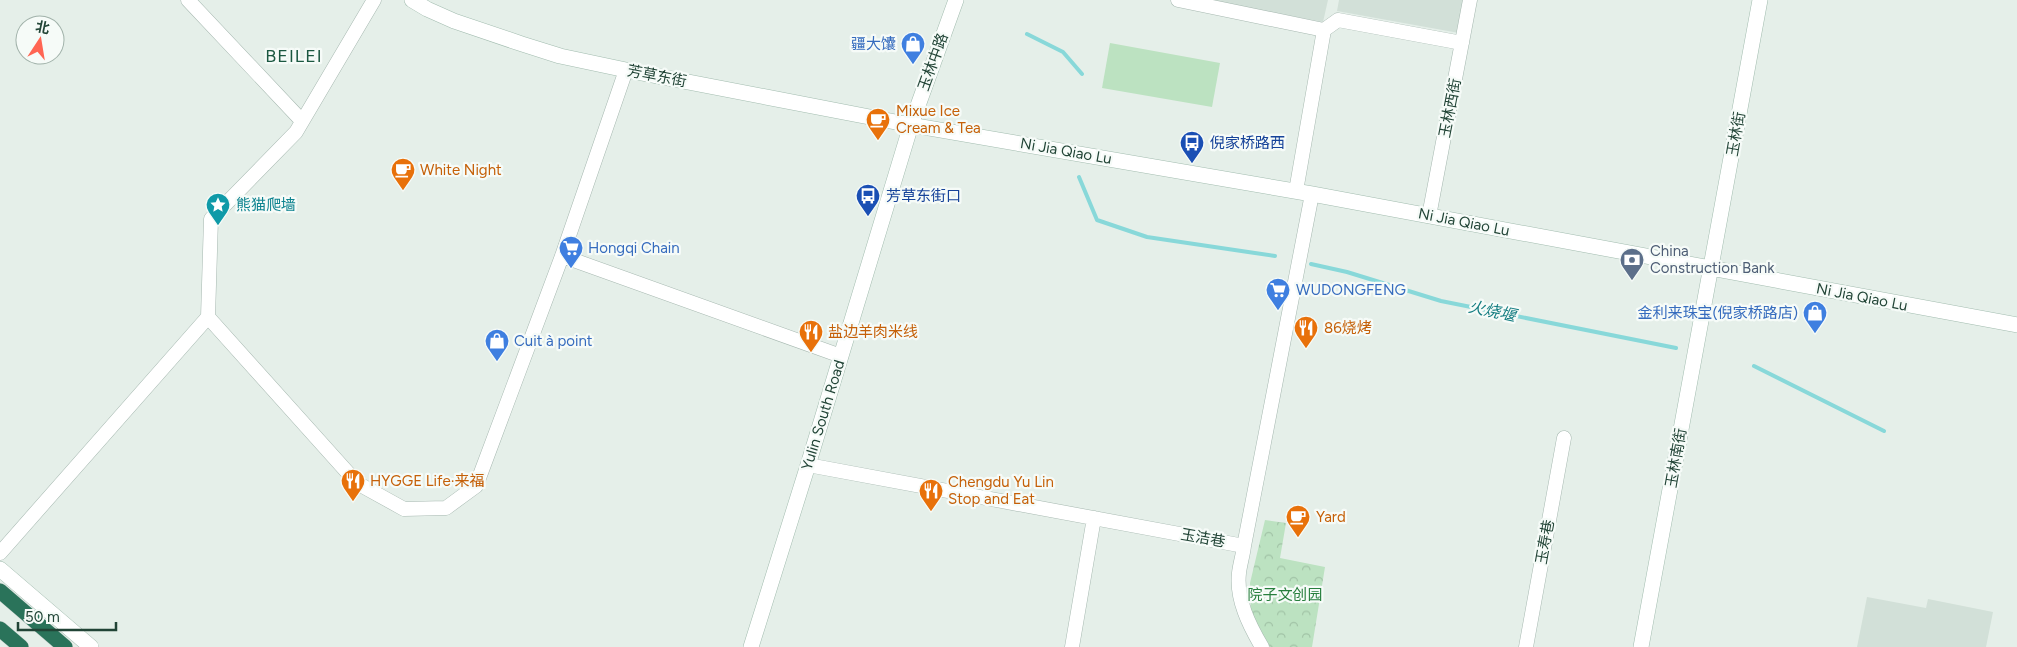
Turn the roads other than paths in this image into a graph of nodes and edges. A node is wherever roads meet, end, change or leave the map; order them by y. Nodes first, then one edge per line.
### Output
1 (188, 0) edge
2 (374, 0) edge
3 (412, 0) edge
4 (956, 0) edge
5 (1178, 0) edge
6 (1470, 0) edge
7 (1760, 0) edge
8 (1324, 30) junction
9 (1462, 43) junction
10 (626, 70) junction
11 (302, 121) junction
12 (910, 125) junction
13 (1296, 191) junction
14 (1312, 194) junction
15 (1430, 216) junction
16 (562, 256) junction
17 (1712, 268) junction
18 (208, 317) junction
19 (2017, 326) edge
20 (841, 356) junction
21 (1564, 438) dead end
22 (808, 465) junction
23 (1094, 518) junction
24 (1244, 546) junction
25 (0, 552) edge
26 (0, 569) edge
27 (0, 591) edge
28 (0, 629) edge
29 (0, 633) edge
30 (16, 647) edge
31 (21, 647) edge
32 (65, 647) edge
33 (91, 647) edge
34 (751, 647) edge
35 (1072, 647) edge
36 (1262, 647) edge
37 (1526, 647) edge
38 (1641, 647) edge

1 - 11 street
2 - 11 street
3 - 10 main road, 芳草东街
4 - 12 main road, 玉林中路
5 - 8 street
6 - 9 street, 玉林西街
7 - 17 main road, 玉林街
8 - 9 street
8 - 13 street
9 - 15 street, 玉林西街
10 - 12 main road, 芳草东街
10 - 16 street
11 - 18 street
12 - 13 main road, Ni Jia Qiao Lu
12 - 20 main road, Yulin South Road
13 - 14 main road, Ni Jia Qiao Lu
14 - 15 main road, Ni Jia Qiao Lu
14 - 24 street, 玉洁巷
15 - 17 main road, Ni Jia Qiao Lu
16 - 18 street
16 - 20 street
17 - 19 main road, Ni Jia Qiao Lu
17 - 38 main road, 玉林南街
18 - 25 street
20 - 22 main road, Yulin South Road
21 - 37 street, 玉寿巷
22 - 23 street, 玉洁巷
22 - 34 main road, Yulin South Road
23 - 24 street, 玉洁巷
23 - 35 street
24 - 36 street
26 - 33 main road
27 - 32 highway
28 - 31 highway
29 - 30 main road

